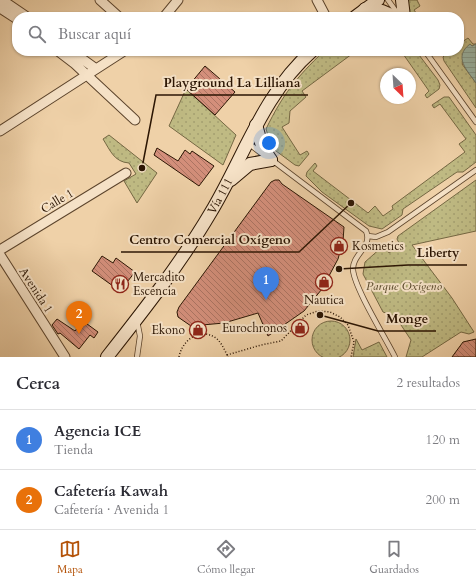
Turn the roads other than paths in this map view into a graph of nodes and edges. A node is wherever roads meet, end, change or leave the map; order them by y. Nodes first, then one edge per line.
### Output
1 (2, 0) edge
2 (100, 0) edge
3 (178, 0) edge
4 (317, 0) edge
5 (378, 0) edge
6 (388, 0) edge
7 (402, 0) edge
8 (0, 8) edge
9 (365, 9) junction
10 (20, 12) edge
11 (113, 12) edge
12 (168, 12) edge
13 (323, 12) edge
14 (361, 12) edge
15 (384, 12) edge
16 (397, 12) edge
17 (403, 12) edge
18 (12, 16) edge
19 (64, 56) edge
20 (78, 56) edge
21 (116, 56) edge
22 (306, 56) edge
23 (429, 56) edge
24 (96, 69) junction
25 (86, 75) junction
26 (135, 120) dead end
27 (476, 122) edge
28 (256, 125) junction
29 (0, 131) edge
30 (247, 143) junction
31 (271, 160) junction
32 (476, 170) edge
33 (126, 173) dead end
34 (226, 185) junction
35 (368, 236) junction
36 (0, 250) edge
37 (0, 256) edge
38 (137, 319) junction
39 (65, 357) edge
40 (107, 357) edge
41 (137, 357) edge
42 (395, 357) edge

1 - 10 street
2 - 11 street
3 - 12 street
4 - 13 street
5 - 9 main road
6 - 16 lane
7 - 17 main road
8 - 18 street
9 - 14 main road
9 - 15 main road
19 - 25 street
20 - 24 street
21 - 24 street
22 - 28 main road, Vía 111
23 - 27 lane
24 - 25 street
25 - 26 street
25 - 29 street
28 - 30 main road, Vía 111
28 - 31 main road
30 - 31 lane
30 - 34 main road, Vía 111
31 - 34 main road
31 - 35 lane
32 - 35 lane
33 - 36 street, Calle 1
34 - 38 main road, Vía 111
35 - 42 lane
37 - 39 street, Avenida 1
38 - 40 main road, Vía 111
38 - 41 lane

